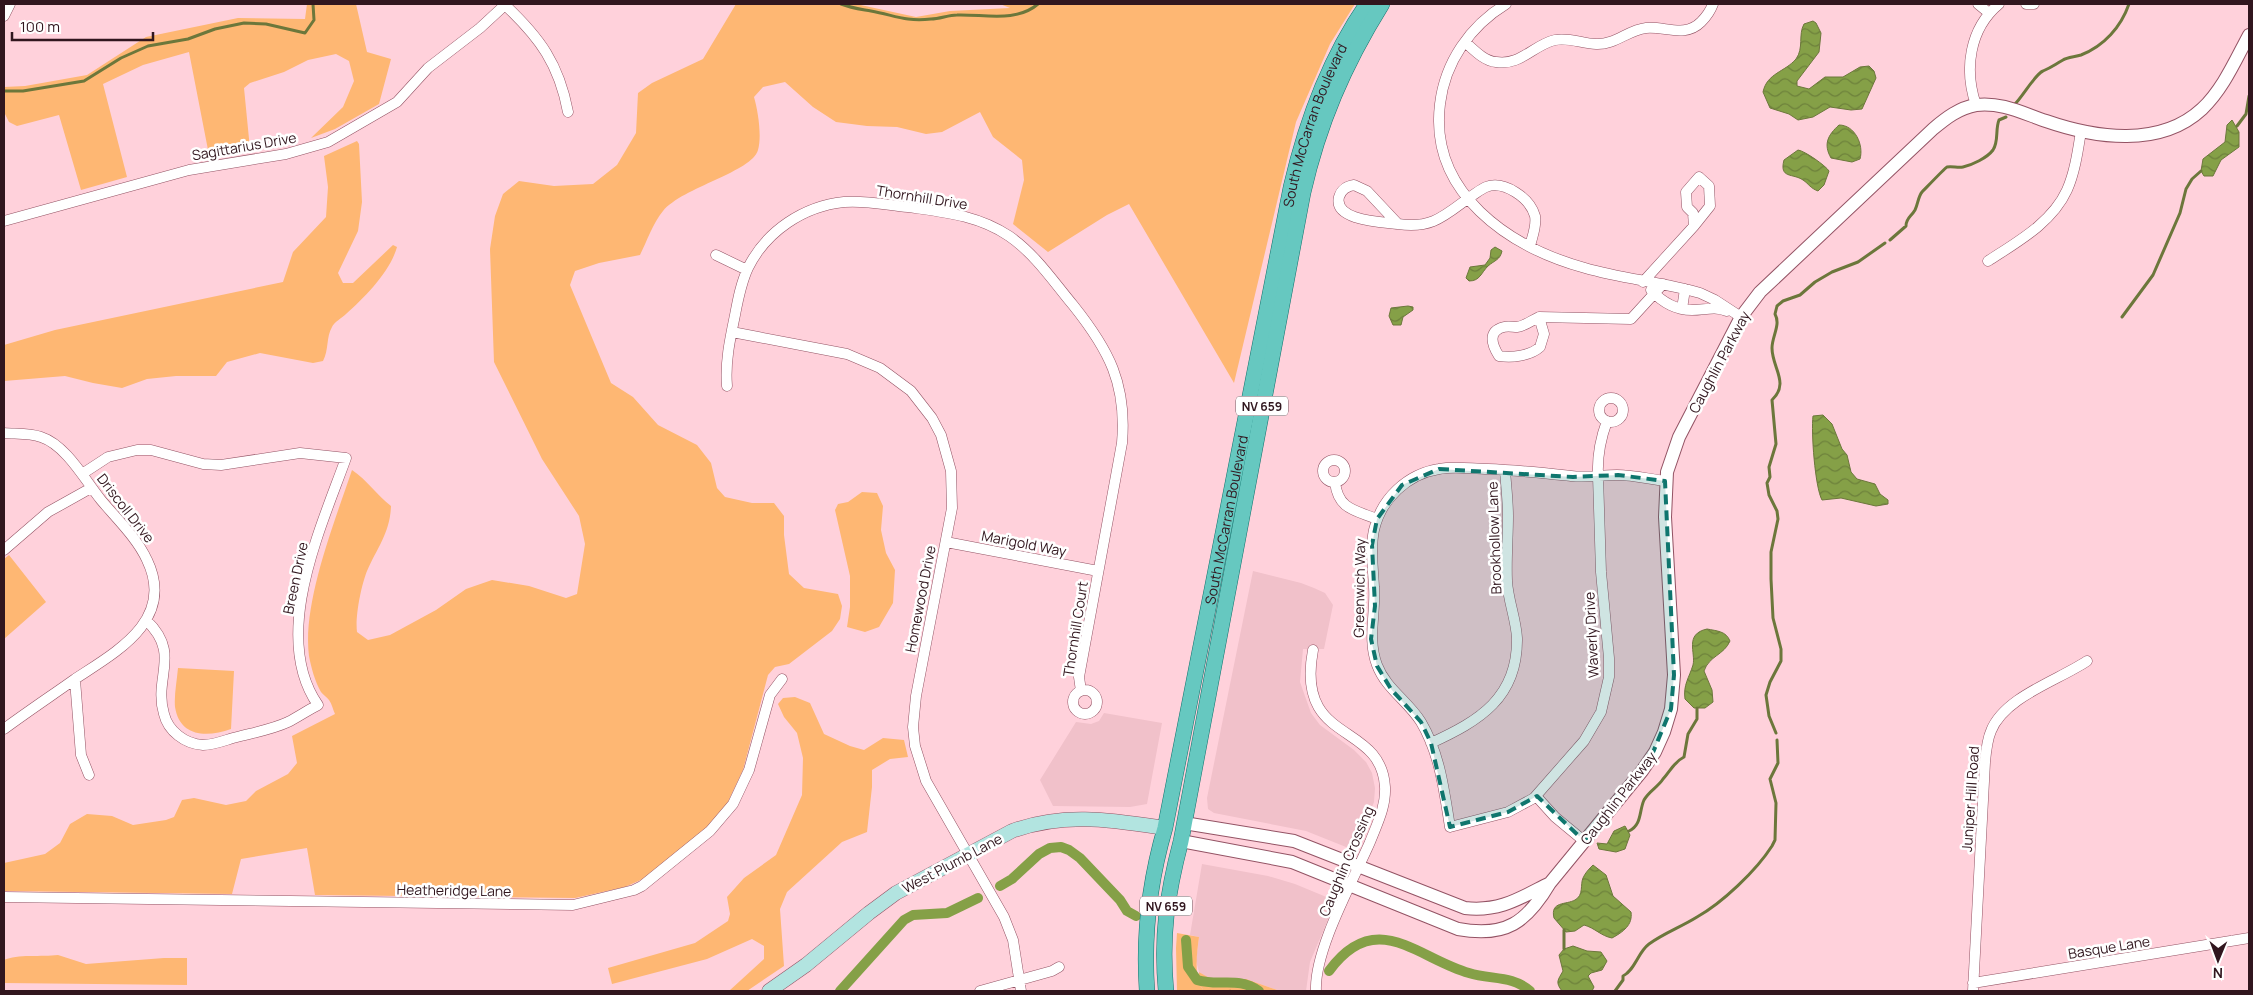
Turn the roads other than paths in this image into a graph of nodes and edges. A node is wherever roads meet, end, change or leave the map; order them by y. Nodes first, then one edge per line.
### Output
1 (10, 4) edge
2 (506, 4) edge
3 (1367, 4) edge
4 (1382, 4) edge
5 (1506, 4) edge
6 (1713, 4) edge
7 (1978, 4) edge
8 (1999, 4) edge
9 (2026, 4) edge
10 (2034, 4) edge
11 (1989, 13) junction
12 (4, 16) edge
13 (2249, 35) edge
14 (1464, 42) junction
15 (1976, 105) junction
16 (568, 112) dead end
17 (2081, 131) junction
18 (1468, 199) junction
19 (4, 221) edge
20 (1398, 224) junction
21 (1694, 226) dead end
22 (1530, 246) junction
23 (716, 255) dead end
24 (1988, 261) dead end
25 (747, 270) junction
26 (1643, 282) junction
27 (1663, 284) junction
28 (1685, 289) junction
29 (1654, 294) junction
30 (1682, 309) junction
31 (1741, 317) junction
32 (1539, 318) junction
33 (732, 332) junction
34 (727, 386) dead end
35 (1607, 421) dead end
36 (4, 433) edge
37 (1506, 470) junction
38 (82, 474) junction
39 (1598, 476) junction
40 (1666, 481) junction
41 (1335, 482) dead end
42 (91, 488) junction
43 (1377, 519) junction
44 (946, 542) junction
45 (4, 550) edge
46 (1098, 571) junction
47 (146, 620) junction
48 (1313, 650) dead end
49 (2087, 660) dead end
50 (782, 679) dead end
51 (74, 680) junction
52 (1081, 690) dead end
53 (4, 730) edge
54 (1431, 743) junction
55 (89, 775) dead end
56 (1536, 796) junction
57 (1184, 822) junction
58 (1450, 827) joint
59 (1165, 828) junction
60 (1181, 841) junction
61 (1584, 841) junction
62 (967, 855) junction
63 (1360, 866) junction
64 (1550, 883) junction
65 (1352, 885) junction
66 (4, 897) edge
67 (2249, 938) edge
68 (1059, 967) dead end
69 (1020, 986) edge
70 (1973, 987) edge
71 (769, 991) edge
72 (980, 991) edge
73 (1147, 991) edge
74 (1166, 991) edge
75 (1316, 991) edge

1 - 12 street
2 - 16 street
2 - 19 street, Sagittarius Drive
3 - 59 main road, South McCarran Boulevard / NV 659
4 - 57 main road, South McCarran Boulevard / NV 659
5 - 14 street
6 - 14 street
7 - 11 street
8 - 11 street
9 - 10 street
11 - 15 street
13 - 17 street, Caughlin Parkway
14 - 18 street
15 - 17 street, Caughlin Parkway
15 - 31 street, Caughlin Parkway
17 - 24 street
18 - 20 street
18 - 22 street
18 - 22 street
20 - 20 street
21 - 26 street
22 - 26 street
23 - 25 street
25 - 33 street, Thornhill Drive
25 - 46 street, Thornhill Drive
26 - 27 street
26 - 29 street
27 - 28 street
27 - 29 street
28 - 30 street
28 - 31 street
29 - 30 street
29 - 32 street
30 - 31 street
31 - 40 street, Caughlin Parkway
32 - 32 street
33 - 34 street, Thornhill Drive
33 - 44 street, Homewood Drive
35 - 39 street, Waverly Drive
36 - 38 street, Driscoll Drive
37 - 39 street, Greenwich Way
37 - 43 street, Greenwich Way
37 - 54 street, Brookhollow Lane
38 - 42 street, Driscoll Drive
38 - 47 street, Breen Drive
39 - 40 street, Greenwich Way
39 - 56 street, Waverly Drive
40 - 61 street, Caughlin Parkway
41 - 43 street
42 - 45 street
42 - 47 street, Driscoll Drive
43 - 54 street, Greenwich Way
44 - 46 street, Marigold Way
44 - 62 street, Homewood Drive
46 - 52 street, Thornhill Court
47 - 51 street, Driscoll Drive
48 - 63 street, Caughlin Crossing
49 - 70 street, Juniper Hill Road
50 - 66 street, Heatheridge Lane
51 - 53 street, Driscoll Drive
51 - 55 street
54 - 58 street, Greenwich Way
56 - 58 street, Waverly Drive
56 - 61 street
57 - 59 main road, Caughlin Parkway
57 - 60 main road, South McCarran Boulevard / NV 659
57 - 63 street, Caughlin Parkway
59 - 60 main road, Caughlin Parkway
59 - 62 main road, West Plumb Lane
59 - 73 main road, South McCarran Boulevard / NV 659
60 - 65 street, Caughlin Parkway
60 - 74 main road, South McCarran Boulevard / NV 659
61 - 64 street, Caughlin Parkway
62 - 69 street, Homewood Drive
62 - 71 main road, West Plumb Lane
63 - 64 street, Caughlin Parkway
63 - 65 street, Caughlin Crossing
64 - 65 street, Caughlin Parkway
65 - 75 street, Caughlin Crossing
67 - 70 street, Basque Lane
68 - 69 street
69 - 72 street

